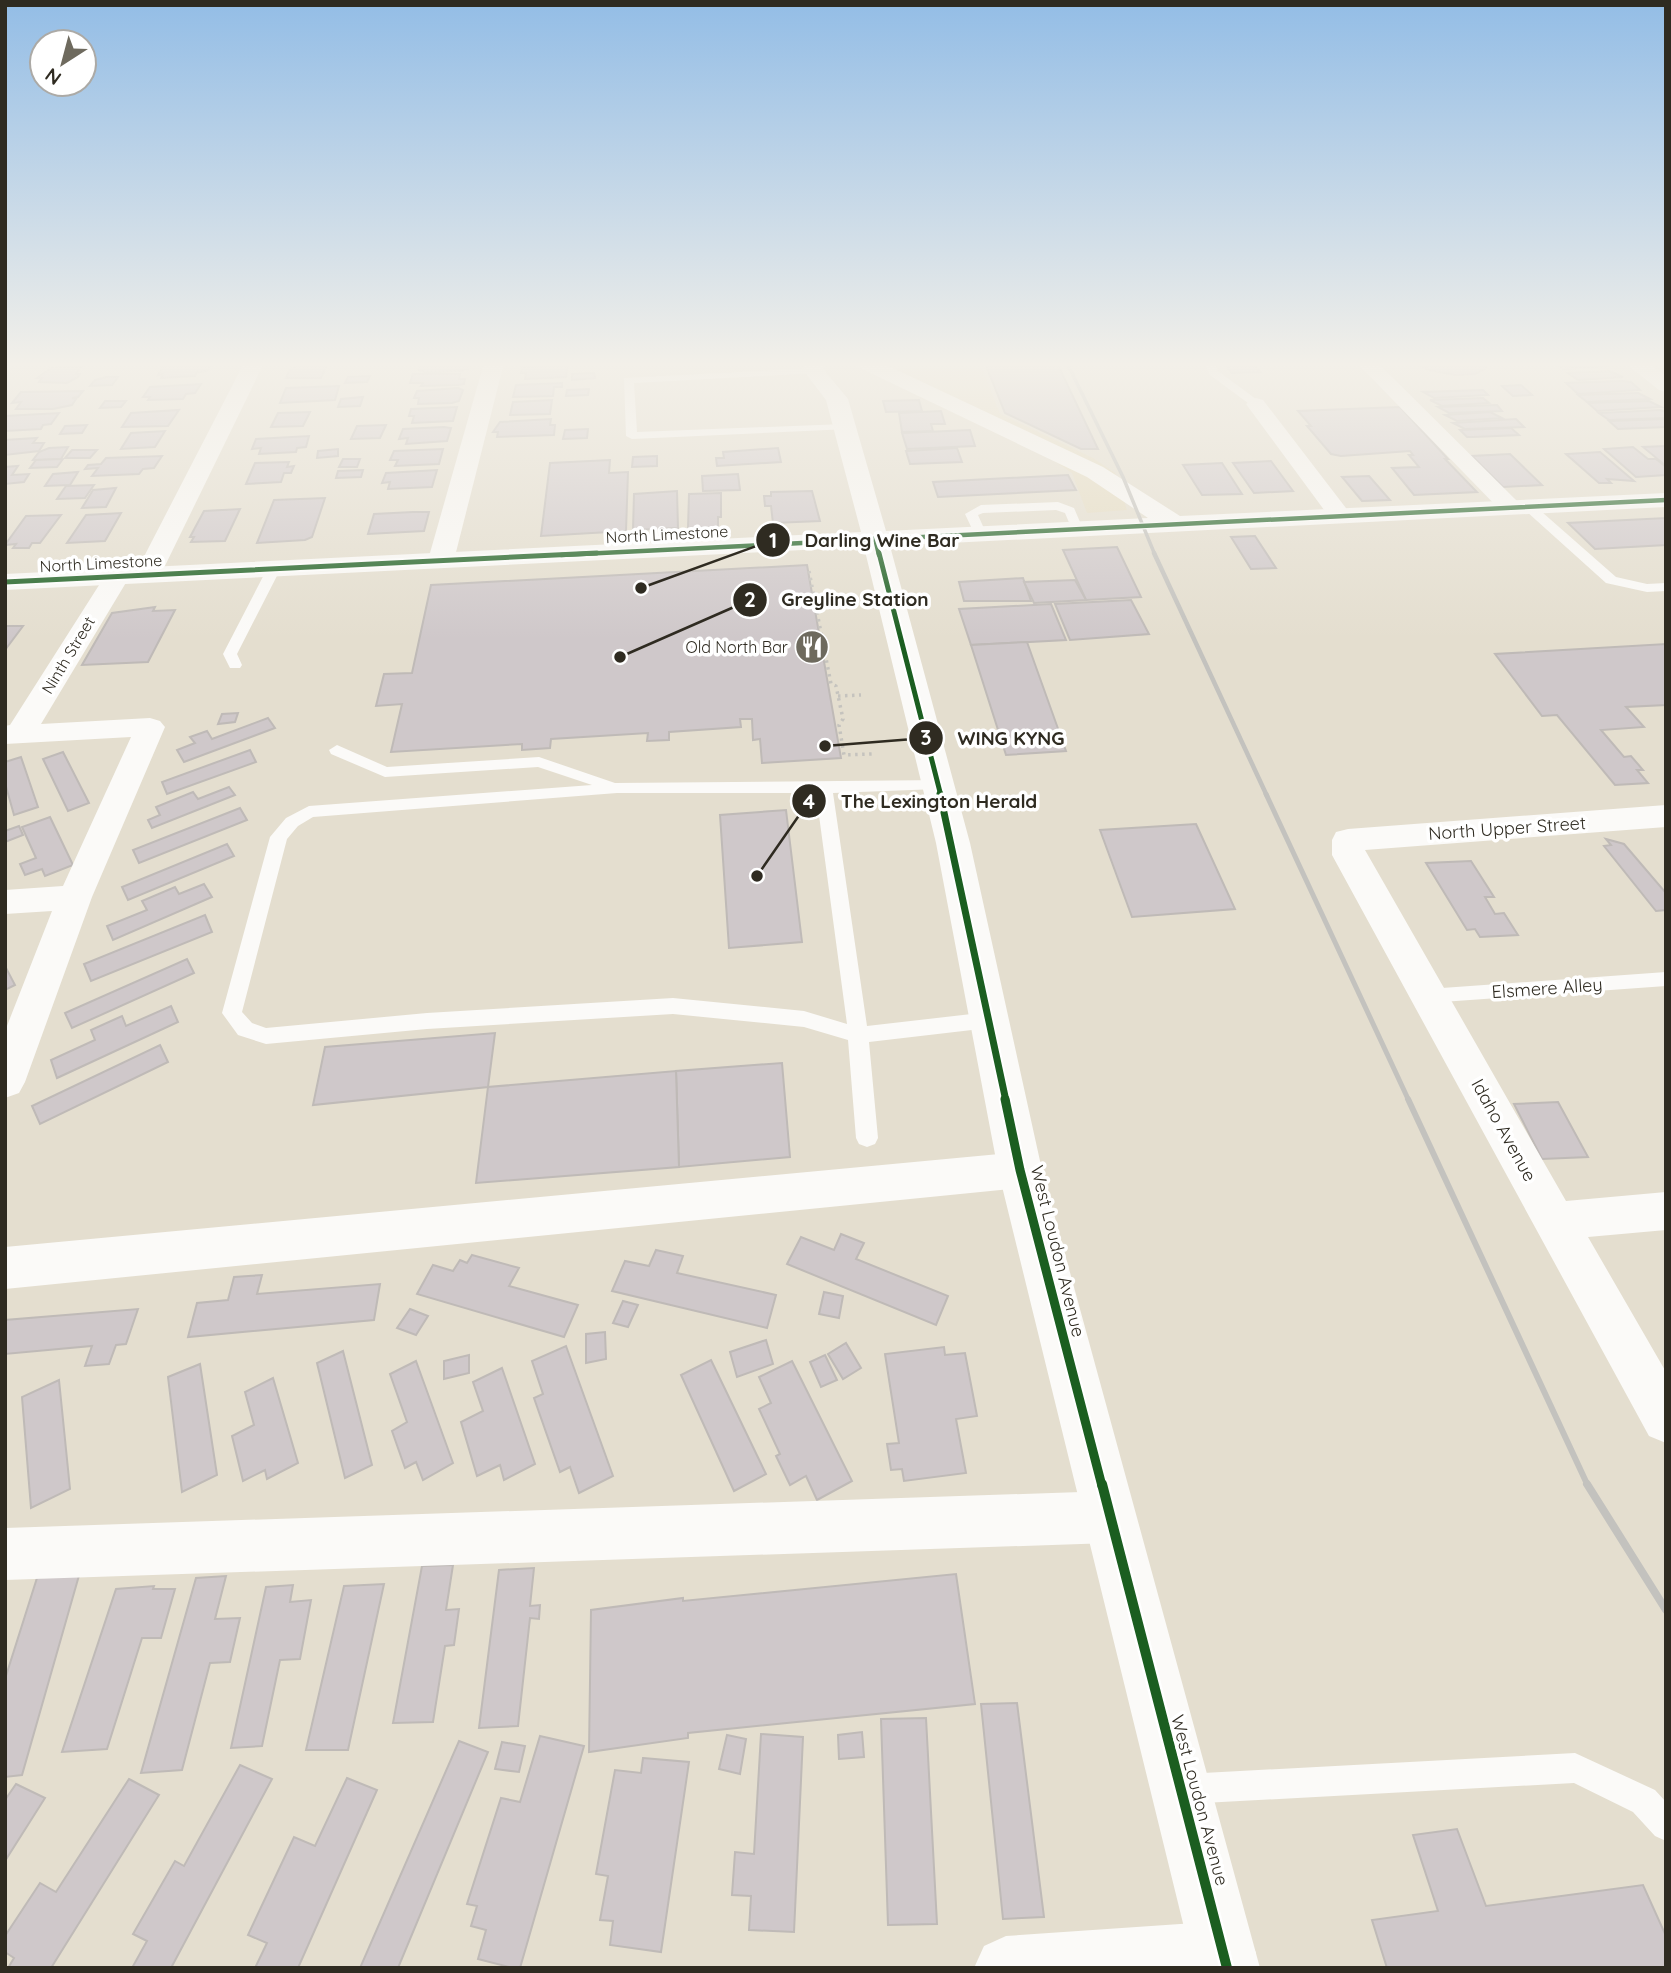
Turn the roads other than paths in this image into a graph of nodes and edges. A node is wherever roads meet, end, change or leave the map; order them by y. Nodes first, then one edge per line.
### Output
1 (208, 455) edge
2 (469, 455) edge
3 (852, 455) edge
4 (1059, 455) edge
5 (1294, 455) edge
6 (1465, 455) edge
7 (1666, 500) edge
8 (1521, 508) junction
9 (1341, 517) junction
10 (1174, 524) junction
11 (875, 538) junction
12 (441, 560) junction
13 (274, 568) junction
14 (148, 574) junction
15 (117, 576) junction
16 (5, 582) edge
17 (1666, 587) edge
18 (1647, 588) junction
19 (1666, 598) edge
20 (235, 666) dead end
21 (13, 734) edge
22 (337, 750) dead end
23 (938, 784) junction
24 (617, 788) junction
25 (824, 788) junction
26 (1666, 816) edge
27 (1348, 840) joint
28 (75, 897) junction
29 (5, 902) edge
30 (1666, 979) edge
31 (1428, 996) junction
32 (989, 1020) junction
33 (858, 1035) junction
34 (5, 1082) edge
35 (867, 1138) dead end
36 (1020, 1170) junction
37 (1666, 1211) edge
38 (1555, 1221) junction
39 (5, 1268) edge
40 (1666, 1419) edge
41 (1110, 1517) junction
42 (5, 1554) edge
43 (1575, 1768) joint
44 (1182, 1790) junction
45 (1666, 1825) edge
46 (1226, 1960) edge
47 (1006, 1968) edge

1 - 14 street
2 - 12 street
3 - 11 street, West Loudon Avenue
4 - 10 street
5 - 9 street
6 - 8 street
7 - 8 street, North Limestone
8 - 9 street, North Limestone
8 - 18 lane
9 - 10 street, North Limestone
10 - 11 street, North Limestone
11 - 12 street, North Limestone
11 - 23 street, West Loudon Avenue
12 - 13 street, North Limestone
13 - 14 street, North Limestone
13 - 20 lane
14 - 15 street, North Limestone
15 - 16 street, North Limestone
15 - 21 street, Ninth Street
17 - 18 lane
18 - 19 lane
21 - 28 street
22 - 24 lane
23 - 25 lane
23 - 32 street, West Loudon Avenue
24 - 25 lane
24 - 33 lane
25 - 33 lane
26 - 27 street, North Upper Street
27 - 31 street, Idaho Avenue
28 - 29 street
28 - 34 street
30 - 31 lane, Elsmere Alley
31 - 38 street, Idaho Avenue
32 - 33 lane
32 - 36 street, West Loudon Avenue
33 - 35 lane
36 - 39 street
36 - 41 street, West Loudon Avenue
37 - 38 street
38 - 40 street, Idaho Avenue
41 - 42 street
41 - 44 street, West Loudon Avenue
43 - 44 lane
43 - 45 lane
44 - 46 street, West Loudon Avenue
46 - 47 street

